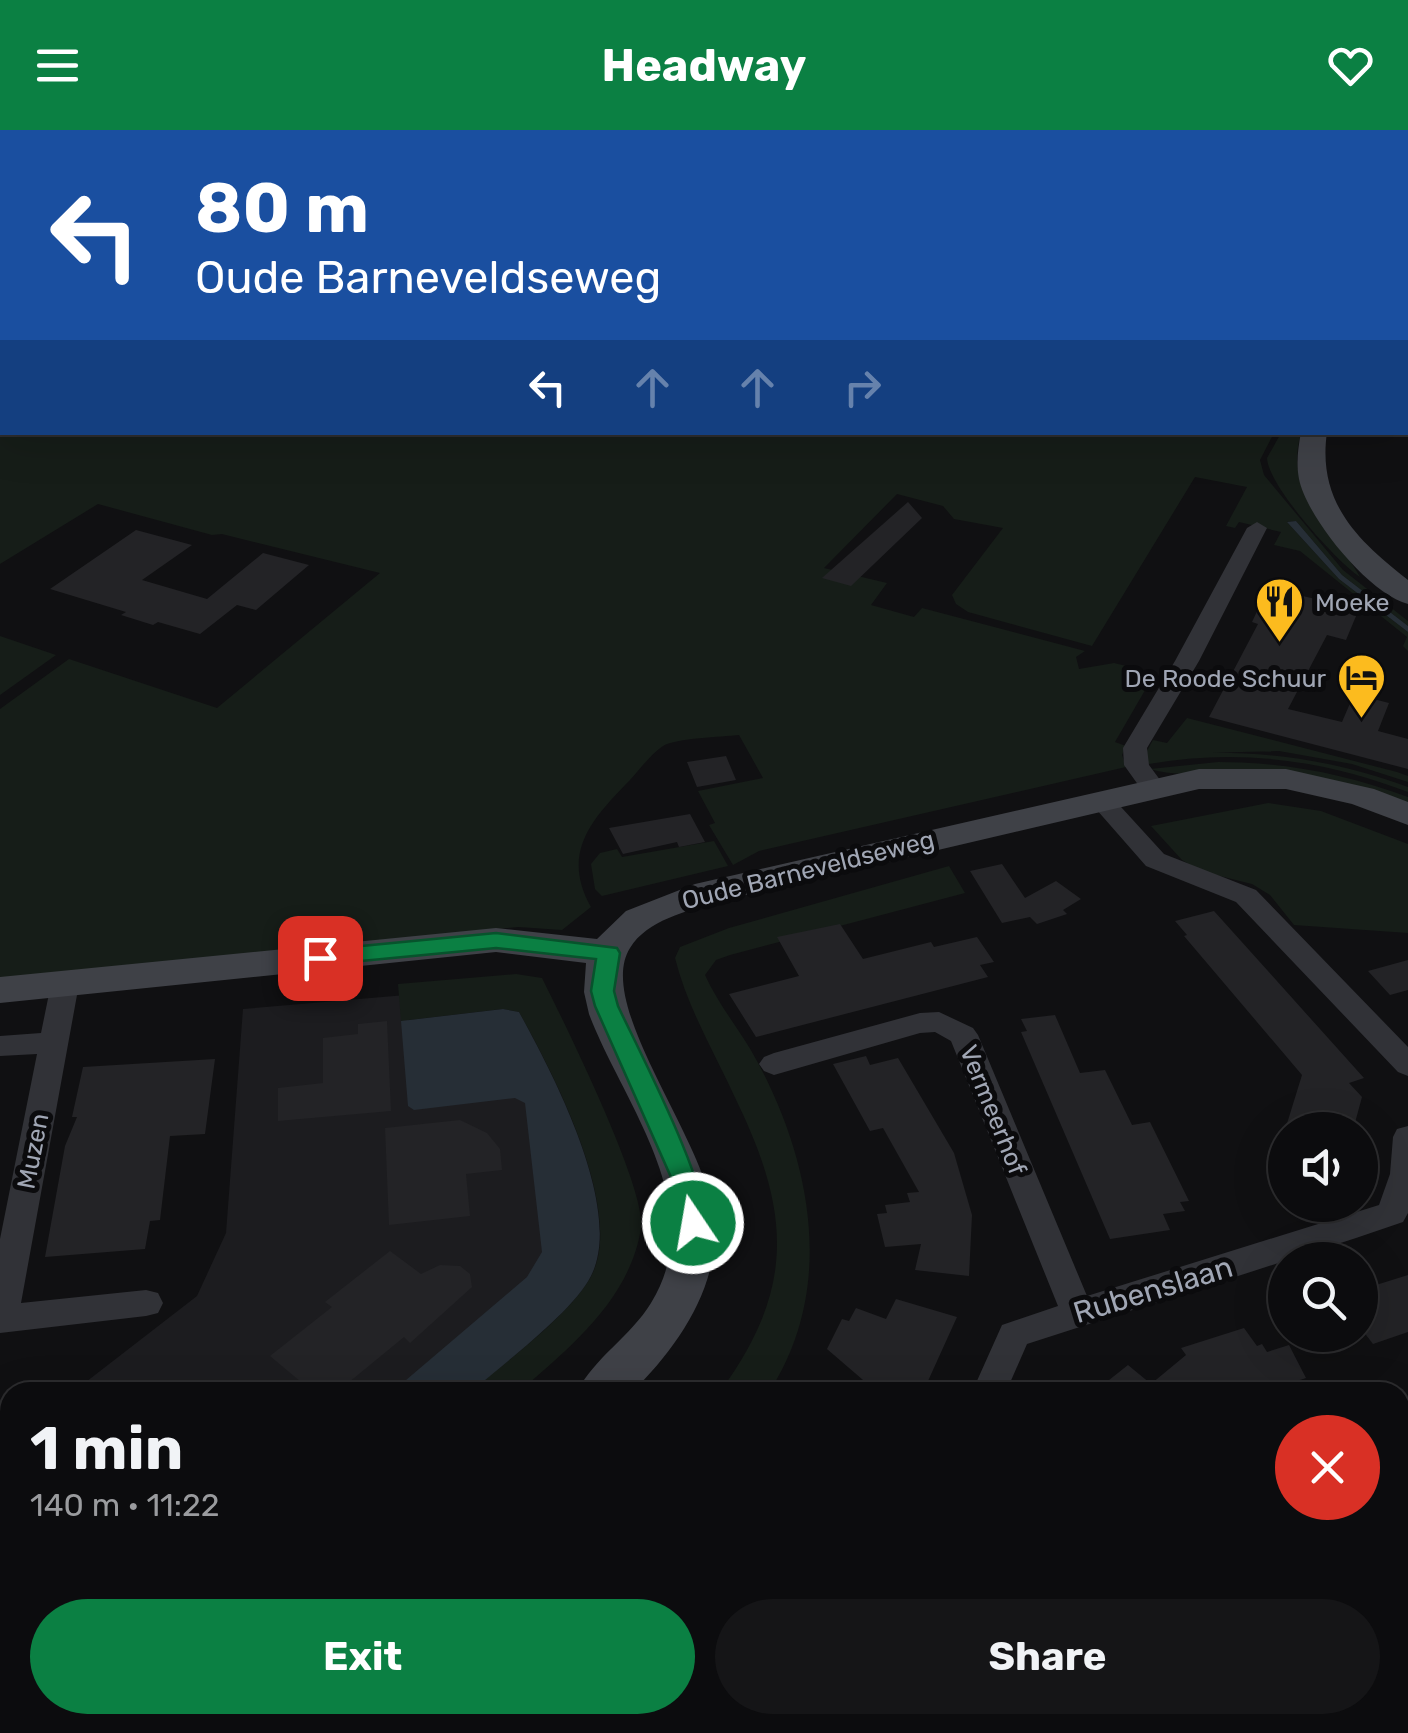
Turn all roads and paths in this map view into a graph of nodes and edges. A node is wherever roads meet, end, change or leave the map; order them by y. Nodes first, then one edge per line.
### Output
1 (1314, 435) edge
2 (1258, 528) dead end
3 (1408, 595) edge
4 (1153, 788) junction
5 (1102, 800) junction
6 (1408, 814) edge
7 (608, 953) junction
8 (66, 984) junction
9 (0, 990) edge
10 (54, 1042) junction
11 (0, 1046) edge
12 (774, 1064) dead end
13 (1408, 1065) edge
14 (1408, 1137) edge
15 (146, 1304) dead end
16 (1077, 1312) junction
17 (1, 1319) edge
18 (612, 1382) edge
19 (993, 1382) edge

1 - 3 street
2 - 4 street
4 - 5 street, Oude Barneveldseweg
4 - 6 street, Oude Barneveldseweg
5 - 7 street, Oude Barneveldseweg
5 - 13 street
7 - 8 street
7 - 18 street
8 - 9 street
8 - 10 street, Muzen
10 - 11 street
10 - 17 street, Muzen
12 - 16 street, Vermeerhof
14 - 16 street, Rubenslaan
15 - 17 street, Muzen
16 - 19 street, Rubenslaan

